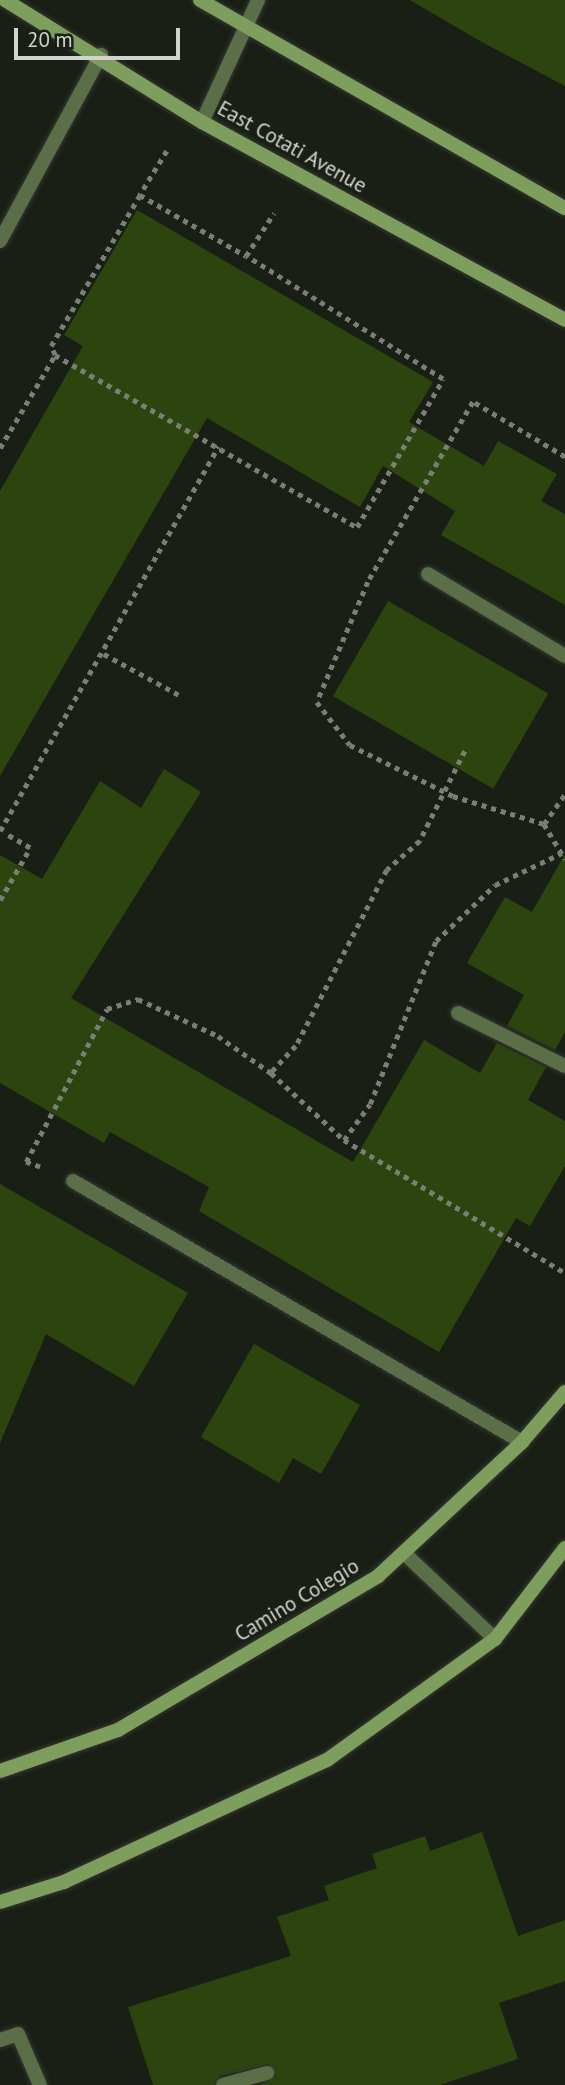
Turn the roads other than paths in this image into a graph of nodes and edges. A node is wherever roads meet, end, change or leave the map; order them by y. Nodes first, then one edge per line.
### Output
1 (5, 0) edge
2 (200, 0) edge
3 (258, 0) edge
4 (245, 26) junction
5 (101, 55) junction
6 (202, 122) junction
7 (565, 208) edge
8 (0, 242) edge
9 (565, 320) edge
10 (428, 574) dead end
11 (565, 656) edge
12 (458, 1013) dead end
13 (565, 1066) edge
14 (73, 1181) road end
15 (565, 1392) edge
16 (522, 1443) junction
17 (565, 1548) edge
18 (404, 1553) junction
19 (495, 1639) junction
20 (0, 1771) edge
21 (0, 1902) edge
22 (0, 2040) edge
23 (267, 2073) dead end
24 (40, 2085) edge
25 (223, 2085) edge

1 - 5 street, East Cotati Avenue
2 - 4 street
3 - 4 street
4 - 6 street
4 - 7 street
5 - 6 street, East Cotati Avenue
5 - 8 street
6 - 9 street, East Cotati Avenue
10 - 11 street
12 - 13 street
14 - 16 street
15 - 16 street, Camino Colegio
16 - 18 street, Camino Colegio
17 - 19 street
18 - 19 street
18 - 20 street, Camino Colegio
19 - 21 street
22 - 24 street
23 - 25 street

